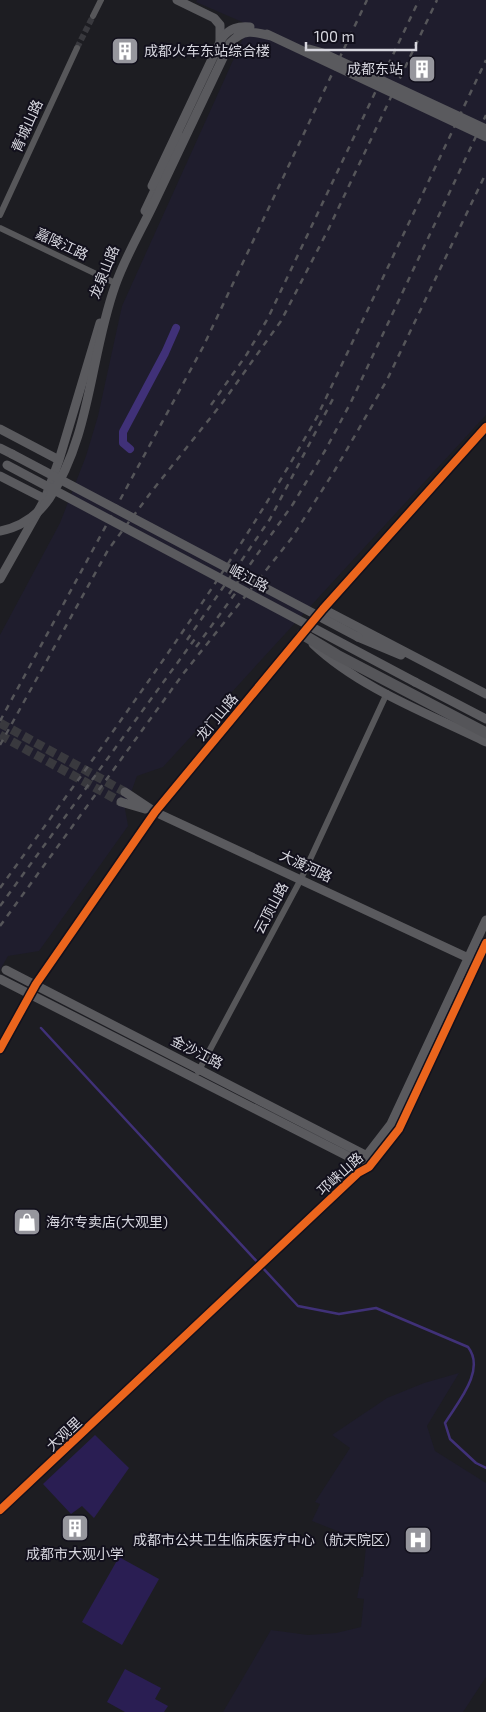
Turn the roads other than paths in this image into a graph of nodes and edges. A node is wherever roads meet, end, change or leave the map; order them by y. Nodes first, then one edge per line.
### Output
1 (101, 0) edge
2 (177, 0) edge
3 (93, 16) tunnel mouth
4 (271, 36) junction
5 (289, 45) junction
6 (77, 48) tunnel mouth
7 (486, 129) edge
8 (486, 137) edge
9 (148, 206) junction
10 (0, 215) edge
11 (0, 228) edge
12 (113, 282) junction
13 (486, 427) edge
14 (0, 429) edge
15 (0, 448) edge
16 (59, 460) junction
17 (0, 461) edge
18 (0, 476) edge
19 (45, 499) junction
20 (0, 531) edge
21 (0, 579) edge
22 (323, 609) junction
23 (302, 634) junction
24 (387, 693) junction
25 (486, 695) edge
26 (486, 719) edge
27 (486, 733) edge
28 (486, 742) edge
29 (125, 792) tunnel mouth
30 (121, 802) tunnel mouth
31 (155, 812) junction
32 (301, 879) junction
33 (486, 920) edge
34 (486, 943) edge
35 (468, 957) junction
36 (477, 962) junction
37 (6, 970) dead end
38 (0, 979) edge
39 (36, 984) junction
40 (30, 994) junction
41 (0, 1049) edge
42 (200, 1069) junction
43 (195, 1078) junction
44 (368, 1161) junction
45 (145, 1376) joint
46 (0, 1510) edge

1 - 3 street
2 - 9 street, 龙泉山路
4 - 5 street, bridge
4 - 9 street, bridge
4 - 20 street, bridge
5 - 7 street, bridge
5 - 8 street, bridge
6 - 10 street, 青城山路
9 - 12 street, 龙泉山路
11 - 12 street, 嘉陵江路
12 - 16 street, 龙泉山路
13 - 22 street, 龙门山路
14 - 16 street
15 - 25 street, 岷江路, bridge
16 - 19 street, 龙泉山路
17 - 26 street, 岷江路, bridge
18 - 19 street
19 - 21 street, 龙泉山路
22 - 23 street, 龙门山路
22 - 25 street
23 - 24 street
23 - 27 highway
23 - 31 street, 龙门山路
24 - 28 street
24 - 32 street, 云顶山路
29 - 31 street, 大渡河路
30 - 31 street
31 - 32 street, 大渡河路
31 - 39 street, 龙门山路
32 - 35 street, 大渡河路
32 - 42 street, 云顶山路
33 - 35 street, 邛崃山路
34 - 36 street, 邛崃山路
35 - 36 street, 大渡河路
35 - 44 street, 邛崃山路
36 - 44 street, 邛崃山路
37 - 39 street, 金沙江路
38 - 40 street, 金沙江路
39 - 40 street, 龙门山路
39 - 42 street, 金沙江路
40 - 41 street, 龙门山路
40 - 43 street, 金沙江路
42 - 43 street, 云顶山路
42 - 44 street, 金沙江路
43 - 44 street, 金沙江路
44 - 45 street, 邛崃山路
45 - 46 street, 大观里

